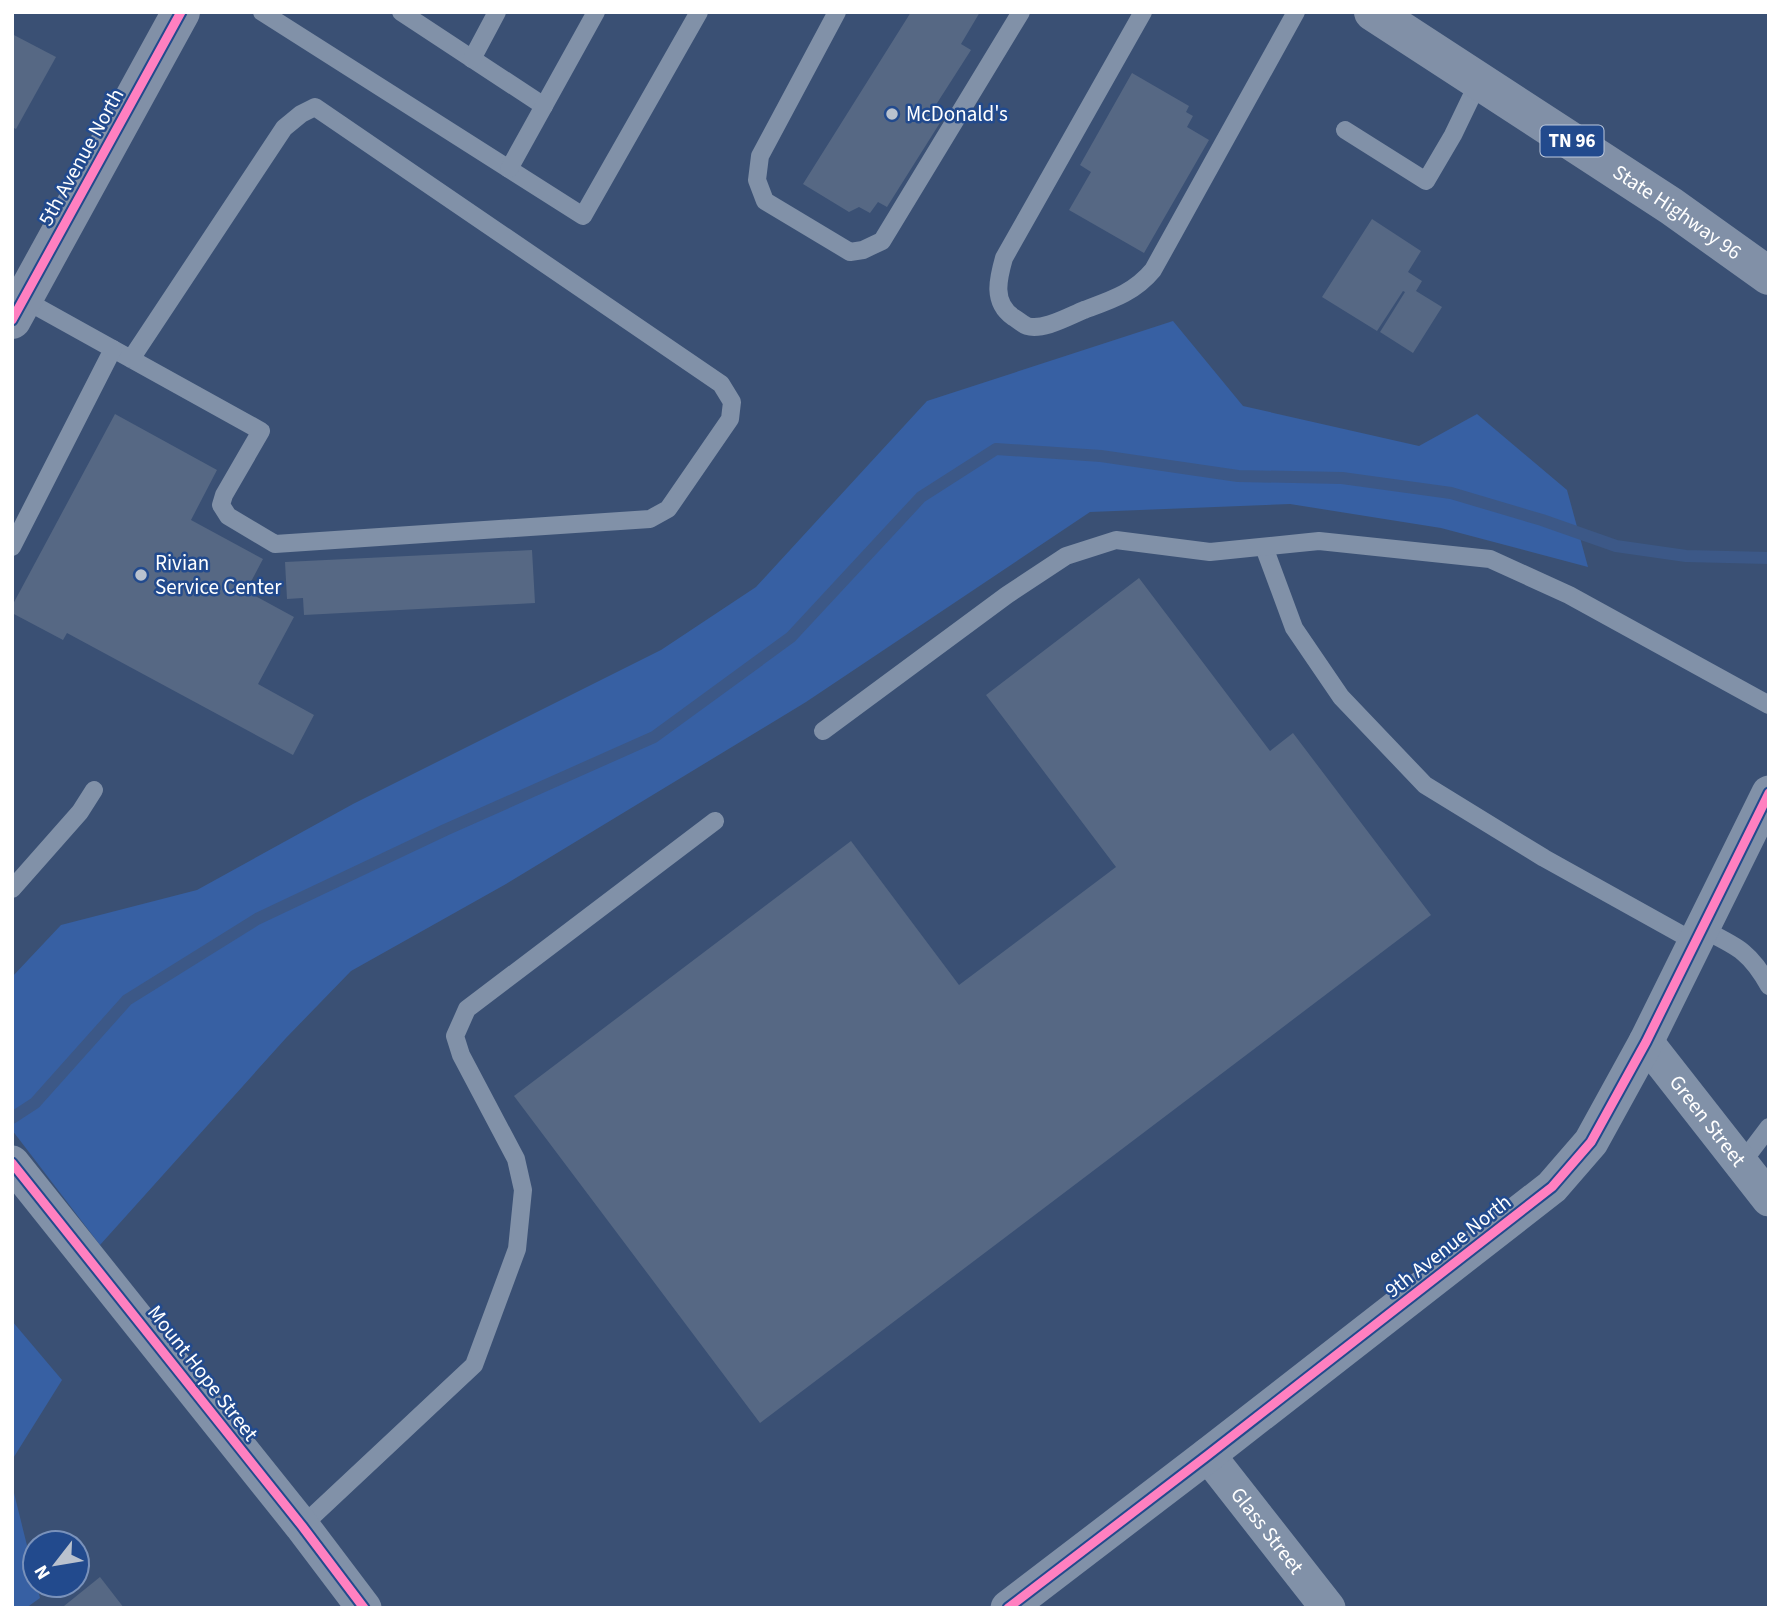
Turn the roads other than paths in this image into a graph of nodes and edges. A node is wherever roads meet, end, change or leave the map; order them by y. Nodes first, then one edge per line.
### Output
1 (181, 12) edge
2 (262, 12) edge
3 (401, 12) edge
4 (497, 12) edge
5 (596, 12) edge
6 (699, 12) edge
7 (836, 12) edge
8 (1021, 12) edge
9 (1143, 12) edge
10 (1296, 12) edge
11 (1373, 12) edge
12 (472, 59) junction
13 (1479, 81) junction
14 (544, 106) junction
15 (1345, 130) dead end
16 (509, 169) junction
17 (1769, 276) edge
18 (18, 309) edge
19 (113, 349) junction
20 (131, 359) junction
21 (12, 547) edge
22 (1264, 547) junction
23 (1769, 705) edge
24 (823, 731) dead end
25 (94, 790) dead end
26 (1769, 793) edge
27 (715, 821) dead end
28 (12, 889) edge
29 (1698, 935) junction
30 (1769, 986) edge
31 (1646, 1042) junction
32 (1769, 1127) edge
33 (12, 1163) edge
34 (1741, 1164) junction
35 (1769, 1199) edge
36 (1208, 1455) junction
37 (302, 1526) junction
38 (364, 1608) edge
39 (1008, 1608) edge
40 (1328, 1608) edge

1 - 18 main road, 5th Avenue North
2 - 16 lane
3 - 12 lane
4 - 12 lane
5 - 14 lane
6 - 16 lane
7 - 8 lane
9 - 10 lane
11 - 13 main road, State Highway 96 / TN 96
12 - 14 lane
13 - 15 lane
13 - 17 main road, State Highway 96 / TN 96
14 - 16 lane
18 - 19 lane
19 - 20 lane
19 - 21 lane
20 - 20 lane
22 - 23 lane
22 - 24 lane
22 - 29 lane
25 - 28 lane
26 - 29 street, 9th Avenue North
27 - 37 lane
29 - 30 lane
29 - 31 street, 9th Avenue North
31 - 34 street, Green Street
31 - 36 street, 9th Avenue North
32 - 34 lane
33 - 37 street, Mount Hope Street
34 - 35 street, Green Street
36 - 39 street, 9th Avenue North
36 - 40 street, Glass Street
37 - 38 street, Mount Hope Street

